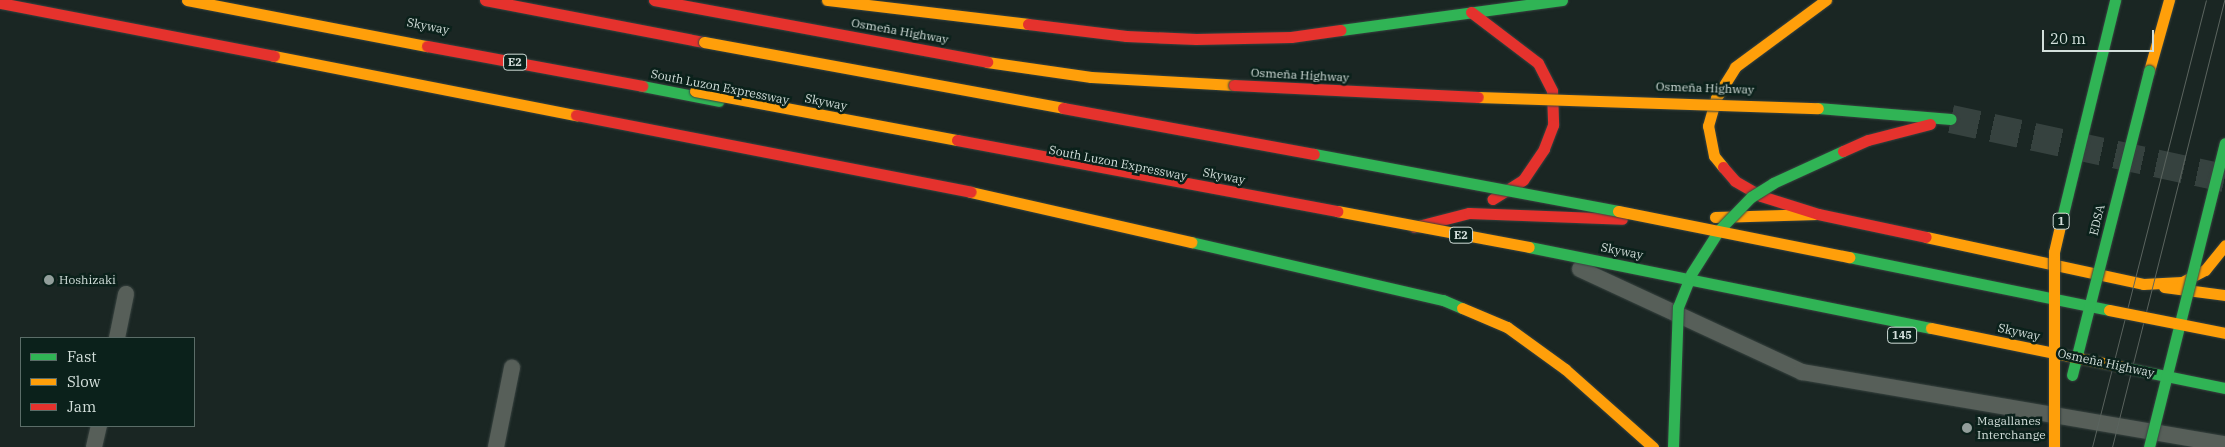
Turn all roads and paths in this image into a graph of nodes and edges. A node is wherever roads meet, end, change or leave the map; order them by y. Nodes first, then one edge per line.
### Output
1 (187, 0) edge
2 (217, 0) edge
3 (485, 0) edge
4 (654, 0) edge
5 (826, 0) edge
6 (1562, 0) edge
7 (1826, 0) edge
8 (2115, 0) edge
9 (2169, 0) edge
10 (0, 3) edge
11 (1471, 12) junction
12 (2225, 143) edge
13 (1470, 213) junction
14 (1818, 214) junction
15 (1395, 230) junction
16 (2225, 245) edge
17 (1580, 269) junction
18 (2143, 284) junction
19 (126, 294) dead end
20 (2225, 295) edge
21 (1831, 321) dead end
22 (2225, 333) edge
23 (116, 337) edge
24 (2042, 364) dead end
25 (512, 368) dead end
26 (2081, 372) dead end
27 (2148, 386) dead end
28 (2225, 388) edge
29 (2177, 392) dead end
30 (99, 427) edge
31 (2225, 444) edge
32 (94, 447) edge
33 (496, 447) edge
34 (1653, 447) edge
35 (1673, 447) edge
36 (2054, 447) edge
37 (2149, 447) edge

1 - 15 main road, South Luzon Expressway / E2
2 - 28 main road, Skyway / E2, bridge
3 - 22 main road, bridge
4 - 35 main road, Osmeña Highway, bridge
5 - 11 main road
6 - 11 main road
7 - 14 main road
8 - 36 main road, 1, bridge
9 - 36 main road, EDSA / 1, bridge
10 - 34 main road
11 - 13 main road
12 - 37 main road, bridge
13 - 14 main road
13 - 15 main road
14 - 18 main road
15 - 17 main road
16 - 18 main road
17 - 21 main road
17 - 31 lane
18 - 20 main road
19 - 23 lane
24 - 26 main road, Osmeña Highway
25 - 33 lane
27 - 29 main road, Osmeña Highway
30 - 32 lane

